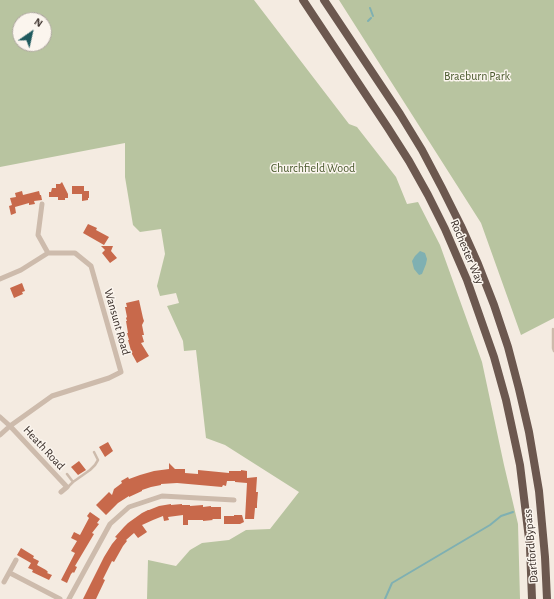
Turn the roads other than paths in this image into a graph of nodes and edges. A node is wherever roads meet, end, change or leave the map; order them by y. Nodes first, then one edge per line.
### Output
1 (303, 0) edge
2 (324, 0) edge
3 (42, 204) dead end
4 (48, 253) junction
5 (0, 279) edge
6 (553, 329) dead end
7 (554, 351) edge
8 (0, 417) edge
9 (10, 426) junction
10 (0, 435) edge
11 (94, 452) dead end
12 (66, 474) dead end
13 (72, 482) junction
14 (67, 487) junction
15 (539, 491) joint
16 (61, 492) dead end
17 (234, 500) dead end
18 (530, 547) joint
19 (16, 560) dead end
20 (10, 573) junction
21 (4, 582) dead end
22 (60, 599) edge
23 (69, 599) edge
24 (532, 599) edge
25 (547, 599) edge

1 - 18 highway, Rochester Way
2 - 15 highway, Rochester Way
3 - 4 street
4 - 5 street
4 - 9 street, Wansunt Road
6 - 7 lane
8 - 9 street, Heath Road
9 - 10 street, Wansunt Road
9 - 14 street, Heath Road
11 - 13 lane
12 - 13 lane
13 - 14 lane
14 - 16 street, Heath Road
15 - 25 highway, Dartford Bypass
17 - 23 street
18 - 24 highway, Dartford Bypass
19 - 20 street
20 - 21 street
20 - 22 street

